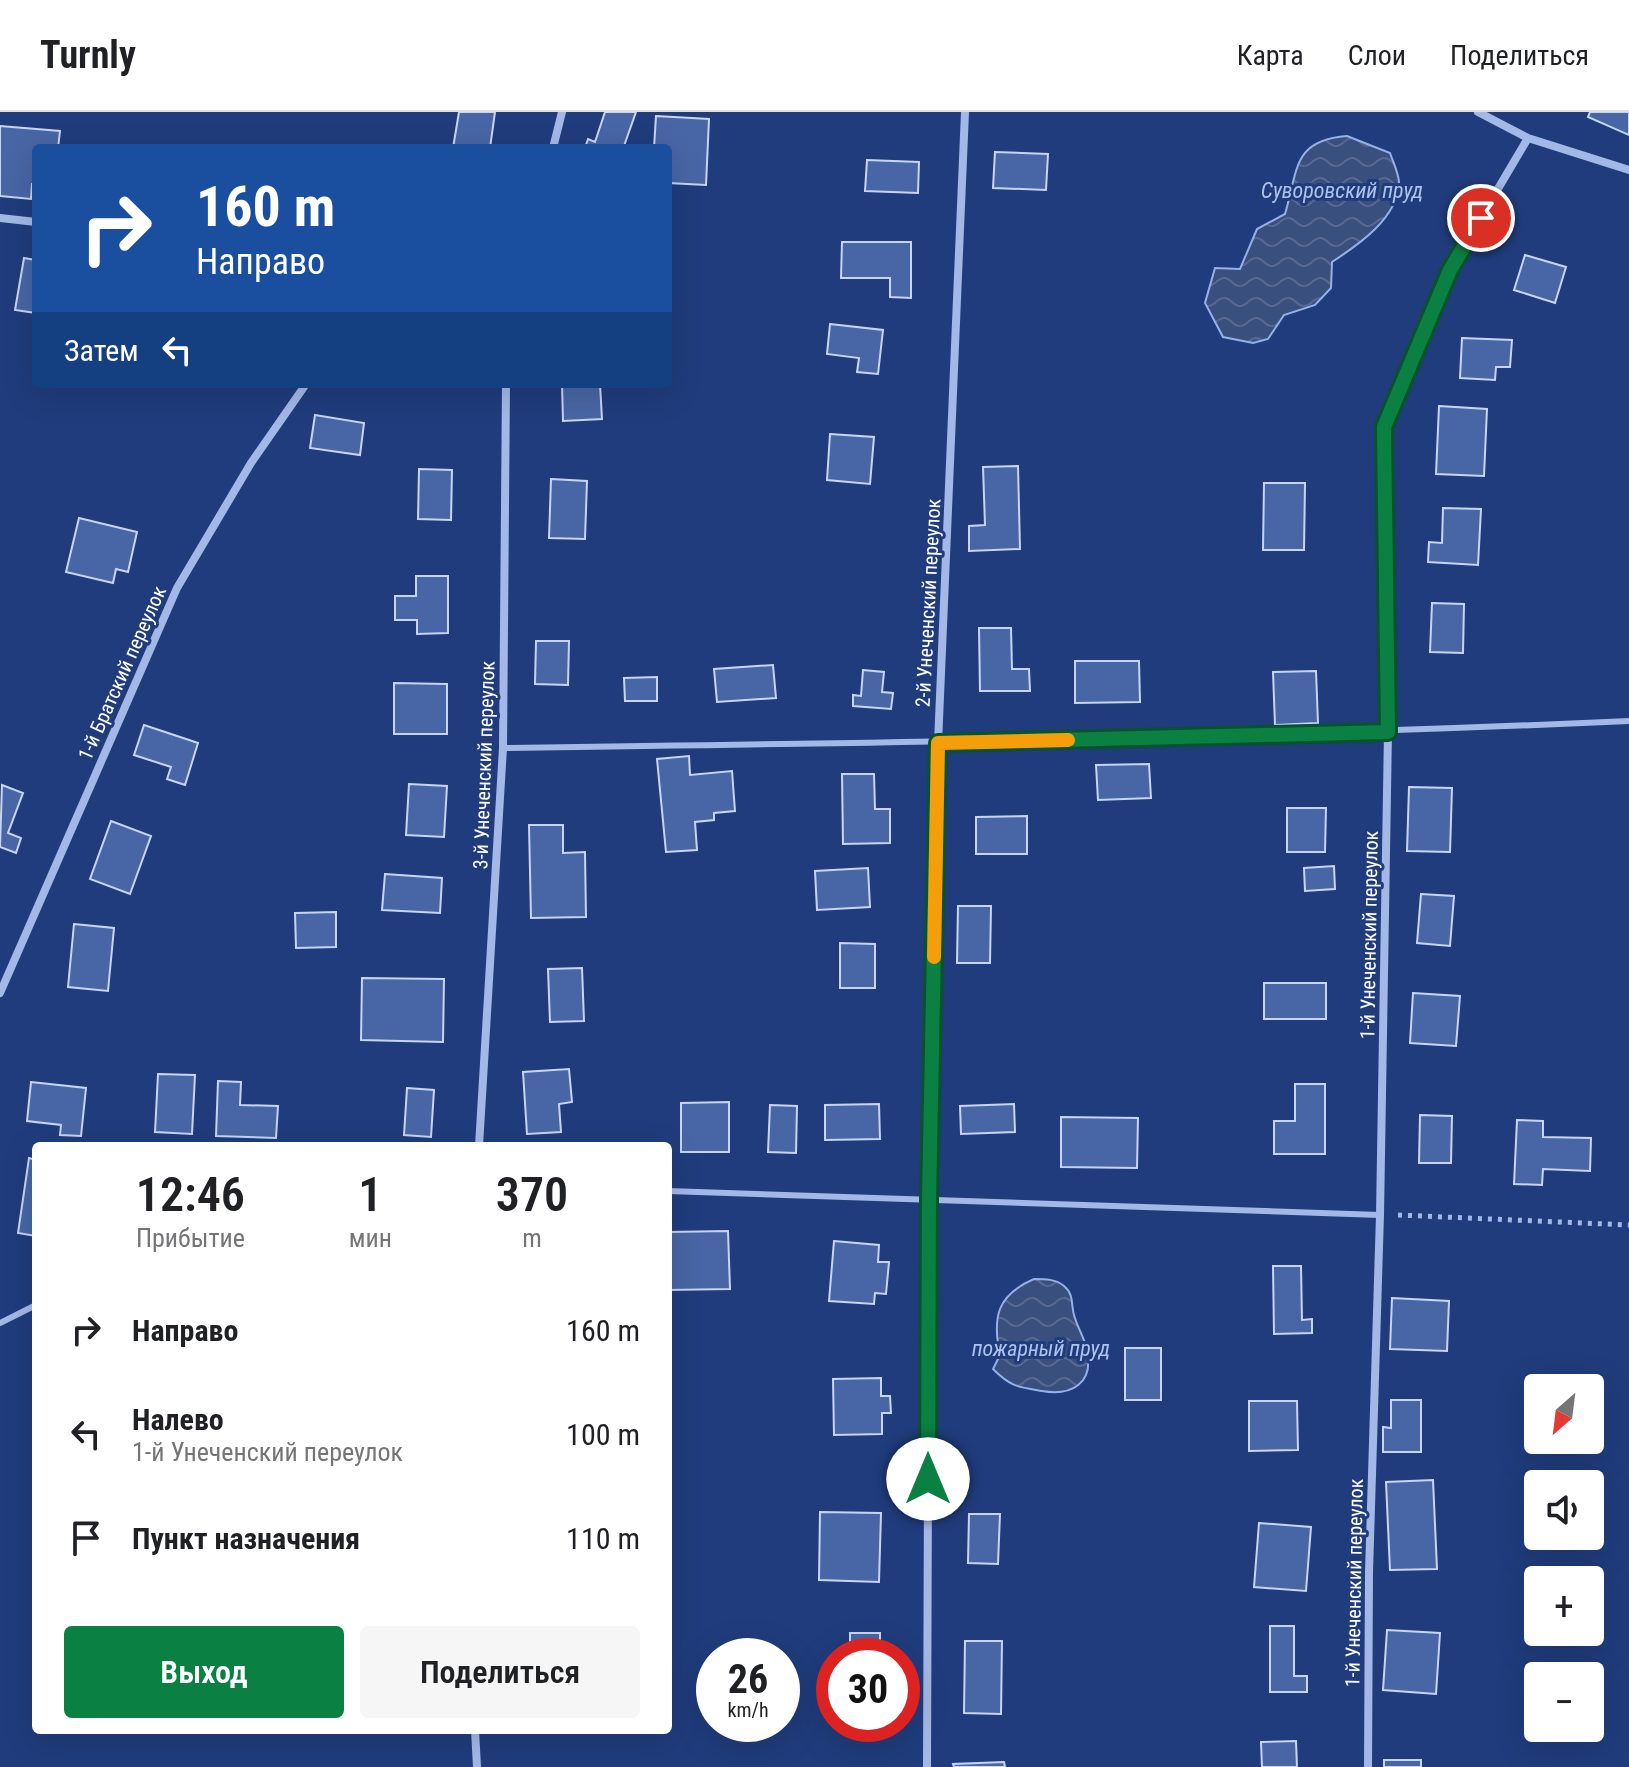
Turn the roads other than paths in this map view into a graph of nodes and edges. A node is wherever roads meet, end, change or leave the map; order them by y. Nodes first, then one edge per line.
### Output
1 (562, 112) edge
2 (965, 112) edge
3 (1478, 112) edge
4 (1528, 138) junction
5 (554, 144) edge
6 (1629, 170) edge
7 (0, 218) edge
8 (32, 222) edge
9 (303, 388) edge
10 (506, 388) edge
11 (1629, 721) edge
12 (1388, 732) junction
13 (938, 743) junction
14 (503, 748) junction
15 (0, 993) edge
16 (479, 1142) edge
17 (672, 1191) edge
18 (929, 1200) junction
19 (1380, 1215) junction
20 (32, 1307) edge
21 (0, 1323) edge
22 (475, 1734) edge
23 (477, 1767) edge
24 (927, 1767) edge
25 (1368, 1767) edge

1 - 5 street
2 - 13 street, 2-й Унеченский переулок
3 - 4 street
4 - 6 street
4 - 12 street, 1-й Унеченский переулок
7 - 8 street
9 - 15 street, 1-й Братский переулок
10 - 14 street, 3-й Унеченский переулок
11 - 12 lane
12 - 13 lane
12 - 19 street, 1-й Унеченский переулок
13 - 14 lane
13 - 18 street, 2-й Унеченский переулок
14 - 16 street, 3-й Унеченский переулок
17 - 18 lane
18 - 19 lane
18 - 24 street, 2-й Унеченский переулок
19 - 25 street, 1-й Унеченский переулок
20 - 21 lane
22 - 23 street

